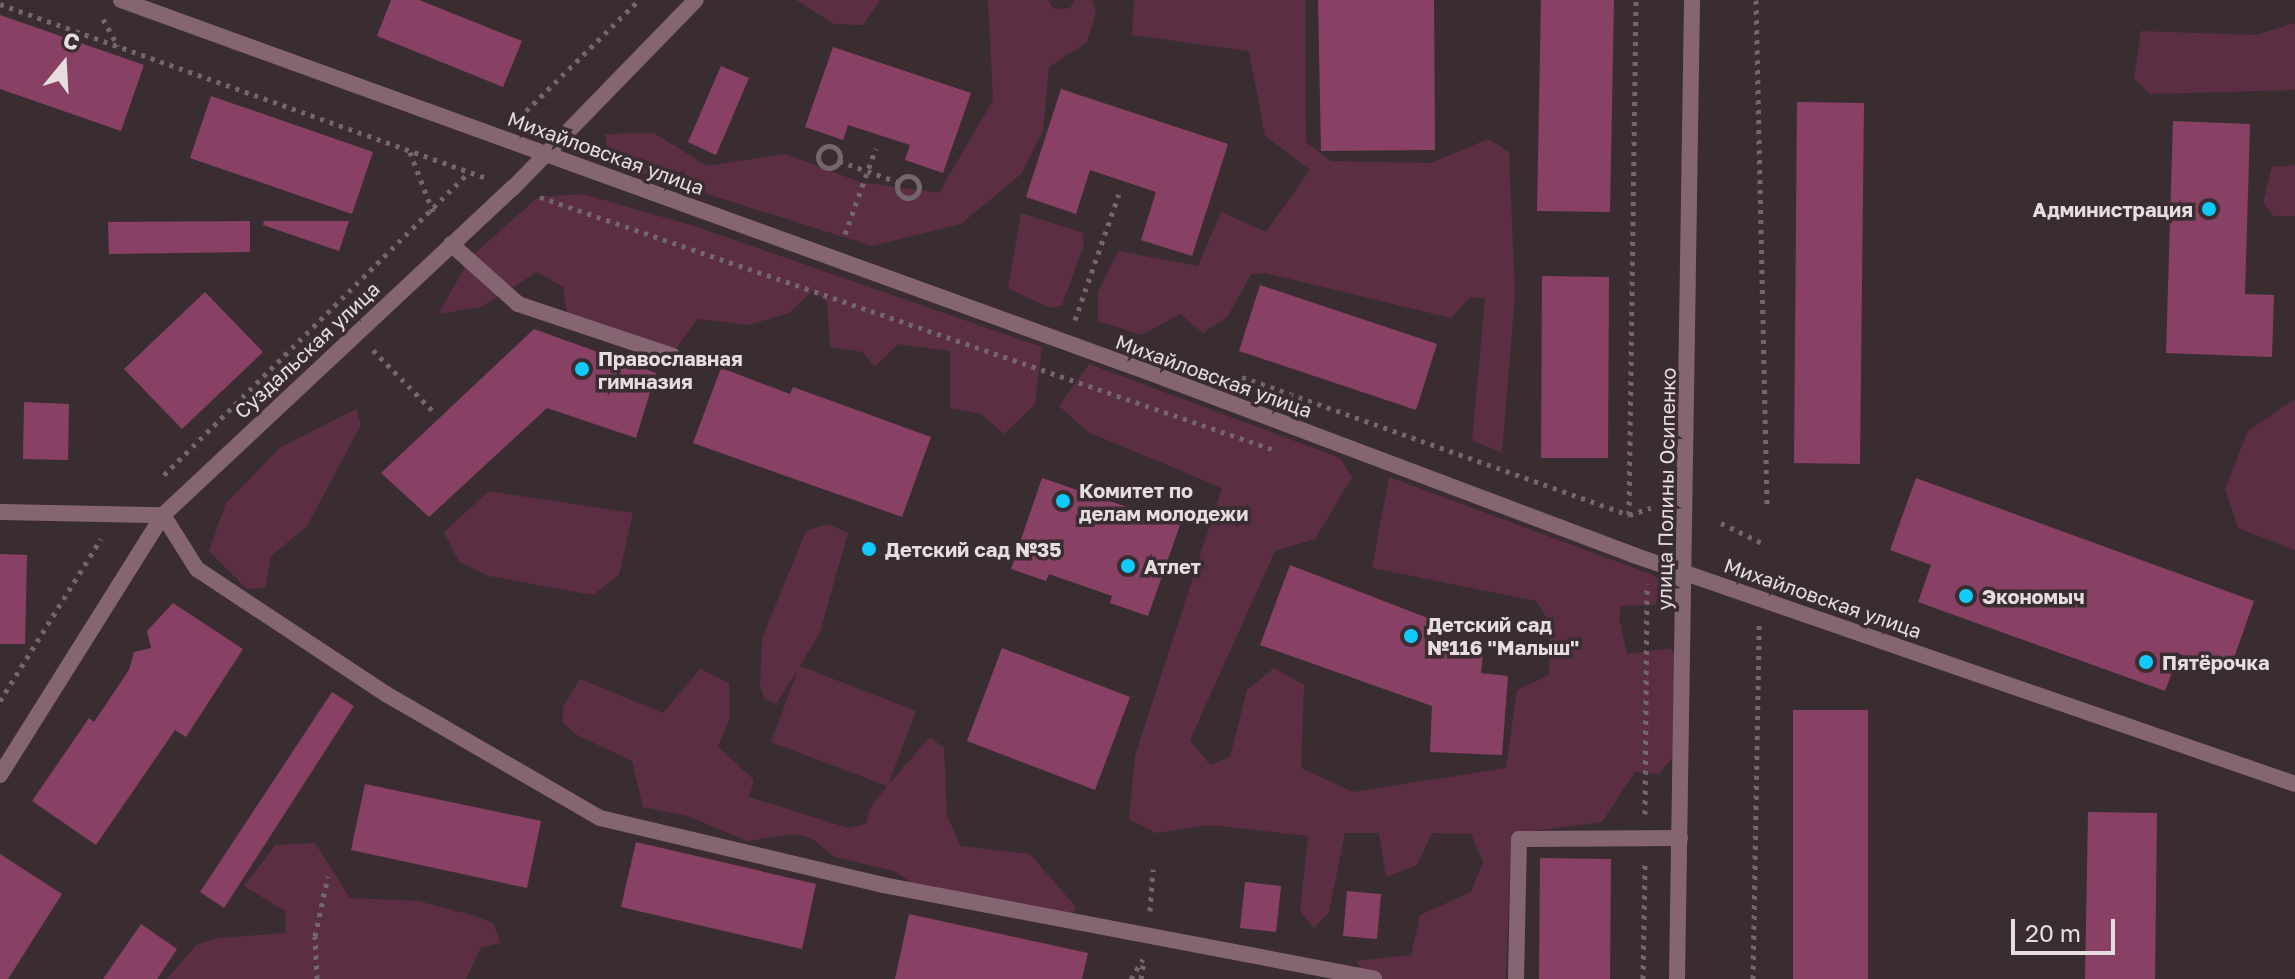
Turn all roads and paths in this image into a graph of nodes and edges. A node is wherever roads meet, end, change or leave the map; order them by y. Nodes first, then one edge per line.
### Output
1 (121, 0) edge
2 (639, 0) edge
3 (696, 0) edge
4 (1636, 0) edge
5 (1692, 0) edge
6 (1756, 0) edge
7 (0, 4) edge
8 (526, 111) dead end
9 (876, 148) dead end
10 (410, 151) junction
11 (549, 153) junction
12 (839, 161) junction
13 (867, 171) junction
14 (898, 182) junction
15 (513, 188) junction
16 (1119, 194) dead end
17 (433, 212) dead end
18 (845, 234) dead end
19 (451, 244) junction
20 (356, 332) junction
21 (1067, 344) junction
22 (673, 356) dead end
23 (432, 410) dead end
24 (1284, 454) dead end
25 (1767, 505) dead end
26 (1651, 508) dead end
27 (0, 512) edge
28 (163, 515) junction
29 (1721, 523) dead end
30 (1764, 544) dead end
31 (1684, 571) junction
32 (1647, 579) dead end
33 (1759, 597) junction
34 (0, 775) edge
35 (2295, 784) edge
36 (1680, 838) junction
37 (1645, 839) junction
38 (1153, 869) dead end
39 (328, 876) dead end
40 (1147, 938) junction
41 (1144, 957) dead end
42 (317, 979) edge
43 (1131, 979) edge
44 (1374, 979) edge
45 (1516, 979) edge
46 (1643, 979) edge
47 (1677, 979) edge
48 (1753, 979) edge

1 - 11 street, Михайловская улица
2 - 8 path
3 - 11 street, Суздальская улица
4 - 26 path
5 - 31 street, улица Полины Осипенко
6 - 25 path
7 - 10 path
9 - 13 path
10 - 15 path
10 - 17 path
11 - 15 street, Суздальская улица
11 - 21 street, Михайловская улица
12 - 12 path
12 - 13 path
13 - 14 path
13 - 18 path
14 - 14 path
15 - 19 street, Суздальская улица
15 - 24 path
16 - 21 path
19 - 20 street, Суздальская улица
19 - 22 street
20 - 23 path
20 - 28 street, Суздальская улица
21 - 31 street, Михайловская улица
27 - 28 street
28 - 34 street, Суздальская улица
28 - 40 street
29 - 30 path
31 - 33 street, Михайловская улица
31 - 36 street, улица Полины Осипенко
32 - 37 path
33 - 35 street, Михайловская улица
33 - 48 path
36 - 37 street
36 - 47 street, улица Полины Осипенко
37 - 45 street
37 - 46 path
38 - 40 path
39 - 42 path
40 - 44 street
41 - 43 path

